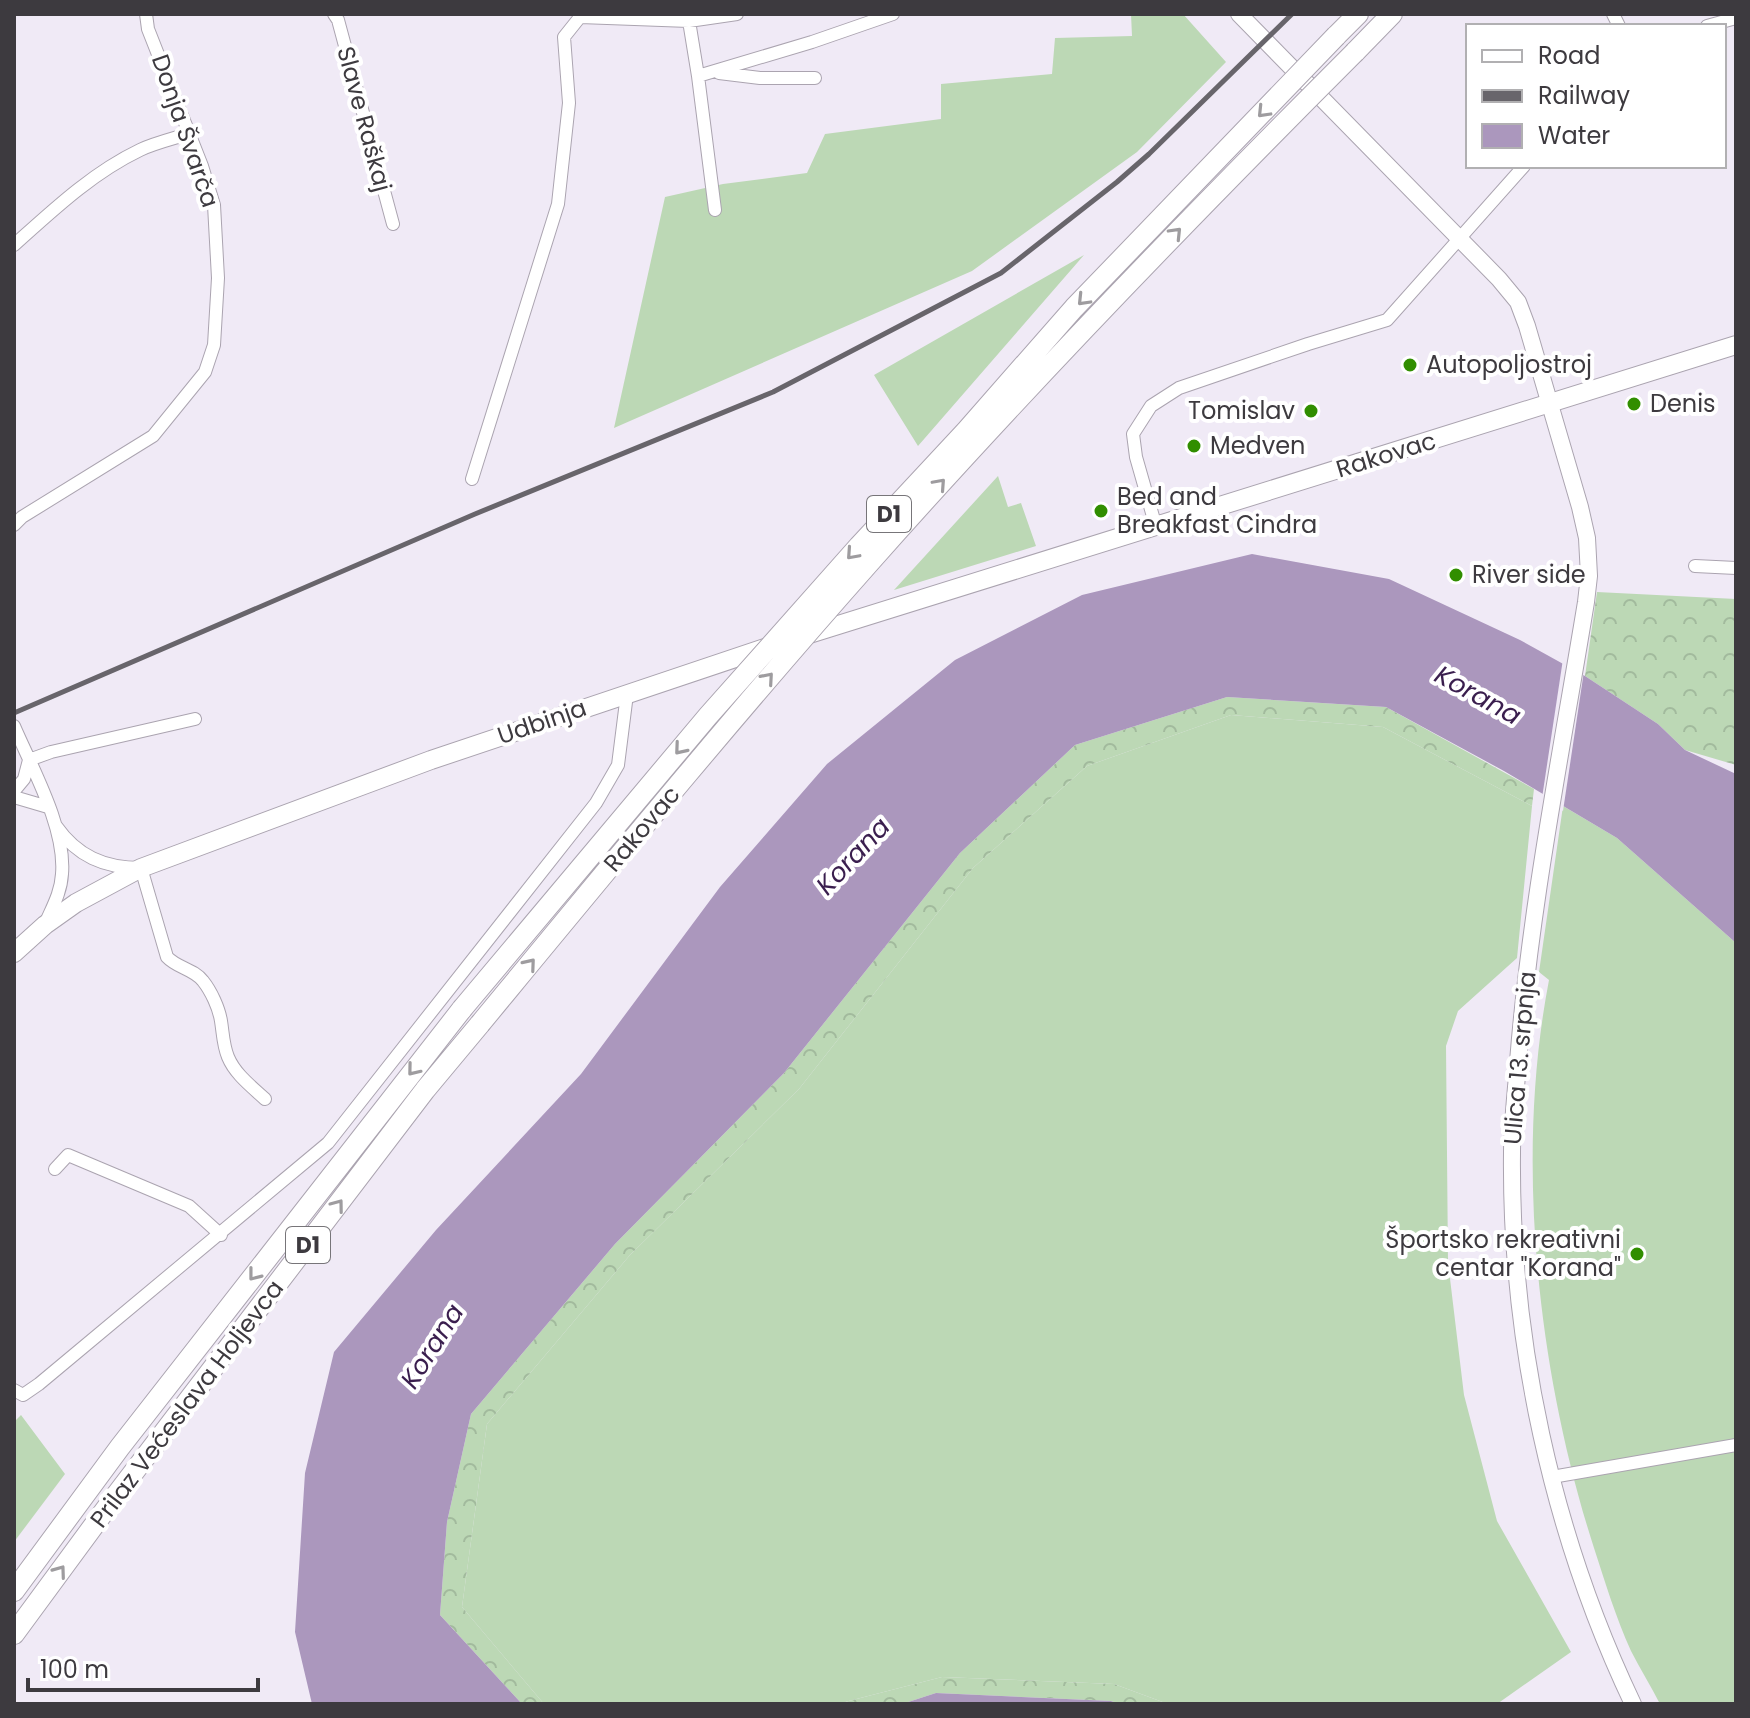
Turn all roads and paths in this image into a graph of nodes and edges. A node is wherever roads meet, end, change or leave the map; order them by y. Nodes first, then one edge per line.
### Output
1 (146, 14) edge
2 (334, 14) edge
3 (737, 14) edge
4 (893, 14) edge
5 (1239, 14) edge
6 (1358, 14) edge
7 (1392, 14) edge
8 (578, 16) edge
9 (1736, 18) edge
10 (689, 21) junction
11 (1714, 24) edge
12 (712, 72) junction
13 (698, 76) junction
14 (815, 78) dead end
15 (188, 134) junction
16 (1522, 168) edge
17 (715, 210) dead end
18 (393, 224) dead end
19 (1459, 238) junction
20 (14, 245) edge
21 (1736, 345) edge
22 (1550, 404) junction
23 (472, 479) dead end
24 (14, 525) edge
25 (1156, 527) junction
26 (1695, 566) dead end
27 (1736, 568) edge
28 (627, 694) junction
29 (195, 719) dead end
30 (14, 726) edge
31 (29, 760) junction
32 (14, 794) edge
33 (48, 807) junction
34 (56, 826) junction
35 (141, 868) junction
36 (45, 925) junction
37 (14, 953) edge
38 (462, 1009) joint
39 (480, 1024) joint
40 (265, 1099) dead end
41 (55, 1169) dead end
42 (221, 1235) junction
43 (18, 1393) edge
44 (1736, 1445) edge
45 (1552, 1477) junction
46 (14, 1591) edge
47 (14, 1634) edge
48 (1633, 1704) edge

1 - 15 street, Donja Švarča
2 - 18 street, Slave Raškaj
3 - 10 street
4 - 12 street
5 - 19 street, Ulica 13. srpnja
6 -> 38 highway, Rakovac / D1, bridge
39 -> 7 highway, Rakovac / D1, bridge
8 - 10 street
8 - 23 street
9 - 11 street
10 - 13 street
12 - 13 street
12 - 14 street
13 - 17 street
15 - 20 street
15 - 24 street, Donja Švarča
16 - 19 street
19 - 22 street, Ulica 13. srpnja
19 - 25 street
21 - 22 main road, Rakovac
22 - 25 main road, Rakovac
22 - 45 street, Ulica 13. srpnja
25 - 28 main road, Rakovac
26 - 27 street
28 - 35 main road, Udbinja
28 - 42 street, Udbinja
29 - 31 street
30 - 31 street, Udbinja
31 - 32 street
31 - 33 street, Udbinja
32 - 33 street
33 - 34 street, Udbinja
34 - 35 street, Udbinja
34 - 36 street, Udbinja
35 - 36 main road, Udbinja
35 - 40 street
36 - 37 main road, Udbinja
38 -> 46 highway, Prilaz Većeslava Holjevca / D1
47 -> 39 highway, Prilaz Većeslava Holjevca / D1
41 - 42 street
42 - 43 street, Udbinja
44 - 45 street
45 - 48 street, Ulica 13. srpnja

